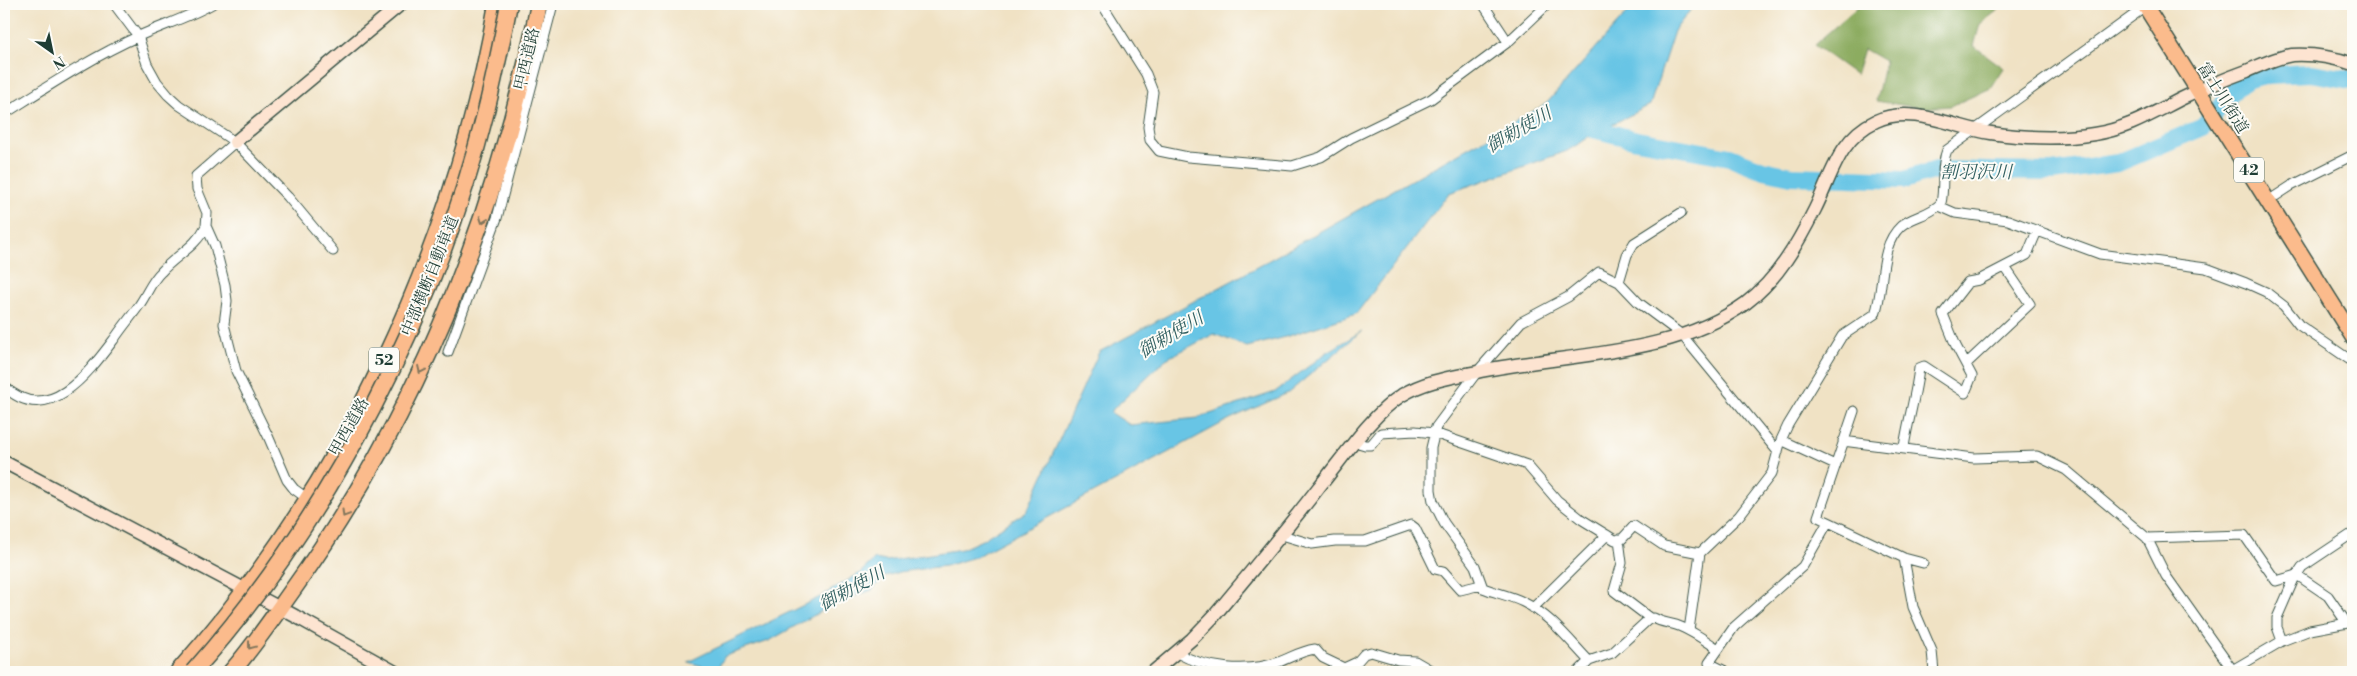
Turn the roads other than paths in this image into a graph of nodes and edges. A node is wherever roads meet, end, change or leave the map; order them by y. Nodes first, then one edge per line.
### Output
1 (114, 4) edge
2 (212, 4) edge
3 (401, 4) edge
4 (497, 4) edge
5 (509, 4) edge
6 (539, 4) edge
7 (552, 4) edge
8 (1102, 4) edge
9 (1483, 4) edge
10 (1548, 4) edge
11 (2146, 5) edge
12 (138, 36) junction
13 (1508, 42) junction
14 (2353, 64) edge
15 (2198, 91) junction
16 (4, 114) edge
17 (1974, 129) junction
18 (235, 142) junction
19 (2353, 155) edge
20 (2268, 201) junction
21 (1938, 206) junction
22 (1681, 213) dead end
23 (206, 226) junction
24 (2037, 231) junction
25 (333, 251) dead end
26 (2004, 267) junction
27 (1619, 282) junction
28 (1682, 335) junction
29 (2353, 337) edge
30 (448, 352) dead end
31 (2353, 362) edge
32 (1966, 364) junction
33 (1477, 372) junction
34 (4, 386) edge
35 (1854, 411) dead end
36 (1434, 433) junction
37 (1781, 440) junction
38 (1843, 441) junction
39 (1355, 442) junction
40 (1904, 447) junction
41 (1778, 452) junction
42 (4, 462) edge
43 (1835, 465) junction
44 (308, 499) junction
45 (1828, 522) junction
46 (2353, 533) edge
47 (1282, 535) junction
48 (1607, 535) junction
49 (2147, 538) junction
50 (1619, 539) junction
51 (1700, 553) junction
52 (1904, 558) junction
53 (1923, 563) dead end
54 (2297, 575) junction
55 (1482, 585) junction
56 (245, 590) junction
57 (280, 608) junction
58 (1533, 608) junction
59 (1651, 618) junction
60 (2350, 622) edge
61 (1689, 630) junction
62 (2282, 641) junction
63 (1718, 649) junction
64 (1177, 653) junction
65 (1589, 661) junction
66 (178, 672) edge
67 (193, 672) edge
68 (231, 672) edge
69 (395, 672) edge
70 (1153, 672) edge
71 (1434, 672) edge
72 (1578, 672) edge
73 (1728, 672) edge
74 (1934, 672) edge
75 (2232, 672) edge

1 - 12 street
2 - 12 street
3 - 18 street
4 - 44 highway, 甲西道路 / 52
5 - 67 highway, 中部横断自動車道, bridge
6 -> 57 highway, 甲西道路 / 52
7 - 30 street
8 - 13 street
9 - 13 street
10 - 13 street
11 - 15 main road, 富士川街道 / 42
11 - 17 street
12 - 16 street
12 - 18 street
14 - 15 street
15 - 17 street
15 - 20 main road, 富士川街道 / 42
17 - 21 street
17 - 28 street
18 - 23 street
18 - 25 street
19 - 20 street
20 - 29 main road, 富士川街道 / 42
21 - 24 street
21 - 37 street
22 - 27 street
23 - 34 street
23 - 44 street
24 - 26 street
24 - 31 street
26 - 32 street
26 - 32 street
27 - 28 street
27 - 33 street
28 - 33 street
28 - 41 street
32 - 40 street
33 - 36 street
33 - 39 street
35 - 38 street
36 - 39 street
36 - 48 street
36 - 55 street
37 - 41 street
37 - 43 street
38 - 40 street
38 - 43 street
39 - 47 street
40 - 49 street
41 - 51 street
42 - 56 street
43 - 45 street
44 - 56 highway, 甲西道路 / 52
45 - 52 street
45 - 63 street
46 - 54 street
47 - 55 street
47 - 64 street
48 - 50 street
48 - 58 street
49 - 54 street
49 - 75 street
50 - 51 street
50 - 59 street
51 - 61 street
52 - 53 street
52 - 74 street
54 - 60 street
54 - 62 street
55 - 58 street
56 - 57 street
56 - 66 highway, 甲西道路 / 52
57 -> 68 highway, 甲西道路 / 52
57 - 69 street
58 - 65 street
59 - 61 street
59 - 65 street
60 - 62 street
61 - 63 street
62 - 75 street
63 - 73 street
64 - 70 street
64 - 71 street
65 - 72 street

